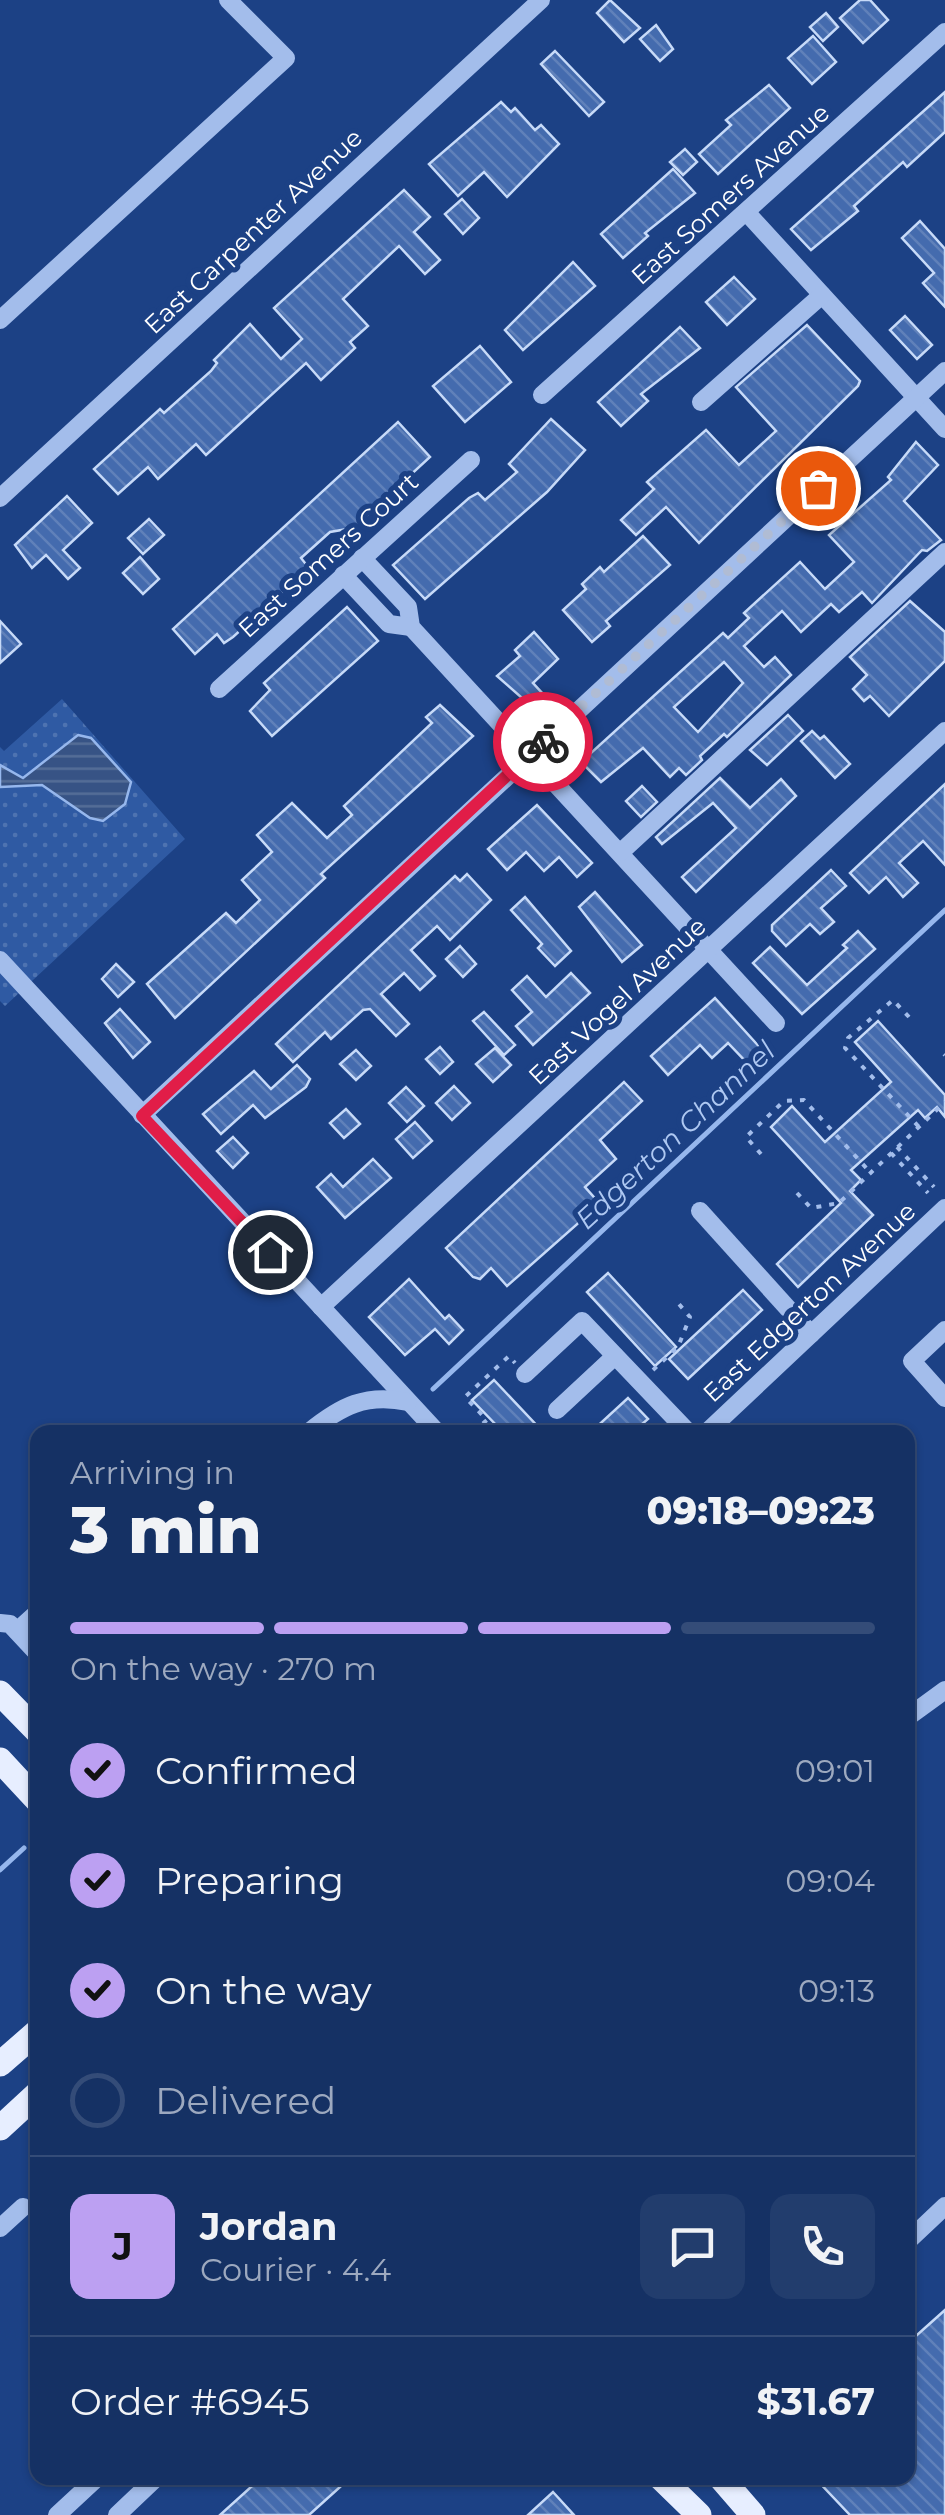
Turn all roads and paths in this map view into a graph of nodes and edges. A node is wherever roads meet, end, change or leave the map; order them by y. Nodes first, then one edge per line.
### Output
1 (228, 0) edge
2 (541, 0) edge
3 (945, 32) edge
4 (748, 214) junction
5 (822, 294) junction
6 (0, 320) edge
7 (945, 371) edge
8 (544, 393) dead end
9 (916, 398) junction
10 (701, 402) dead end
11 (945, 429) edge
12 (470, 460) dead end
13 (0, 498) edge
14 (945, 552) edge
15 (362, 558) junction
16 (343, 575) junction
17 (411, 627) junction
18 (219, 688) dead end
19 (945, 732) edge
20 (531, 754) junction
21 (620, 852) junction
22 (711, 948) junction
23 (0, 960) edge
24 (909, 1017) dead end
25 (776, 1024) dead end
26 (945, 1102) edge
27 (142, 1116) junction
28 (919, 1127) junction
29 (898, 1147) junction
30 (891, 1153) junction
31 (761, 1154) dead end
32 (870, 1172) junction
33 (934, 1187) dead end
34 (928, 1192) dead end
35 (798, 1193) dead end
36 (945, 1208) edge
37 (700, 1211) dead end
38 (678, 1303) dead end
39 (321, 1306) junction
40 (945, 1330) edge
41 (812, 1334) junction
42 (509, 1356) dead end
43 (615, 1356) junction
44 (525, 1374) dead end
45 (640, 1382) junction
46 (945, 1398) edge
47 (408, 1402) junction
48 (557, 1410) dead end
49 (319, 1425) edge
50 (429, 1425) edge
51 (481, 1425) edge
52 (681, 1425) edge
53 (714, 1425) edge
54 (8, 1627) edge
55 (30, 1647) edge
56 (945, 1690) edge
57 (0, 1693) edge
58 (915, 1712) edge
59 (30, 1724) edge
60 (3, 1768) edge
61 (30, 1793) edge
62 (30, 2038) edge
63 (0, 2064) edge
64 (30, 2100) edge
65 (0, 2128) edge
66 (945, 2206) edge
67 (23, 2207) dead end
68 (0, 2228) edge
69 (915, 2234) edge
70 (89, 2485) edge
71 (149, 2485) edge
72 (666, 2485) edge
73 (727, 2485) edge
74 (685, 2511) edge
75 (57, 2515) edge
76 (117, 2515) edge
77 (753, 2515) edge

1 - 6 street
2 - 13 street, East Carpenter Avenue
3 - 4 street, East Somers Avenue
4 - 5 street
4 - 8 street, East Somers Avenue
5 - 9 street
5 - 10 street
7 - 9 street
9 - 11 street
9 - 20 street
12 - 15 street, East Somers Court
14 - 21 street
15 - 16 street, East Somers Court
15 - 17 street
16 - 17 street
16 - 18 street, East Somers Court
17 - 20 street
19 - 22 street, East Vogel Avenue
20 - 21 street
20 - 27 street
21 - 22 street
22 - 25 street
22 - 39 street, East Vogel Avenue
23 - 27 street
24 - 28 path
26 - 28 path
27 - 39 street
28 - 29 path
29 - 30 path
29 - 33 path
30 - 32 path
30 - 34 path
31 - 32 path
32 - 35 path
36 - 41 street, East Edgerton Avenue
37 - 41 street
38 - 45 path
39 - 47 street
40 - 46 street
41 - 53 street, East Edgerton Avenue
42 - 51 path
43 - 44 street
43 - 45 street
43 - 48 street
45 - 52 street
47 - 49 street
47 - 50 street
54 - 55 street
56 - 58 street
57 - 59 main road
60 - 61 main road
62 - 63 main road
64 - 65 main road
66 - 69 street
67 - 68 street
70 - 75 street
71 - 76 street
72 - 74 main road
73 - 77 main road

